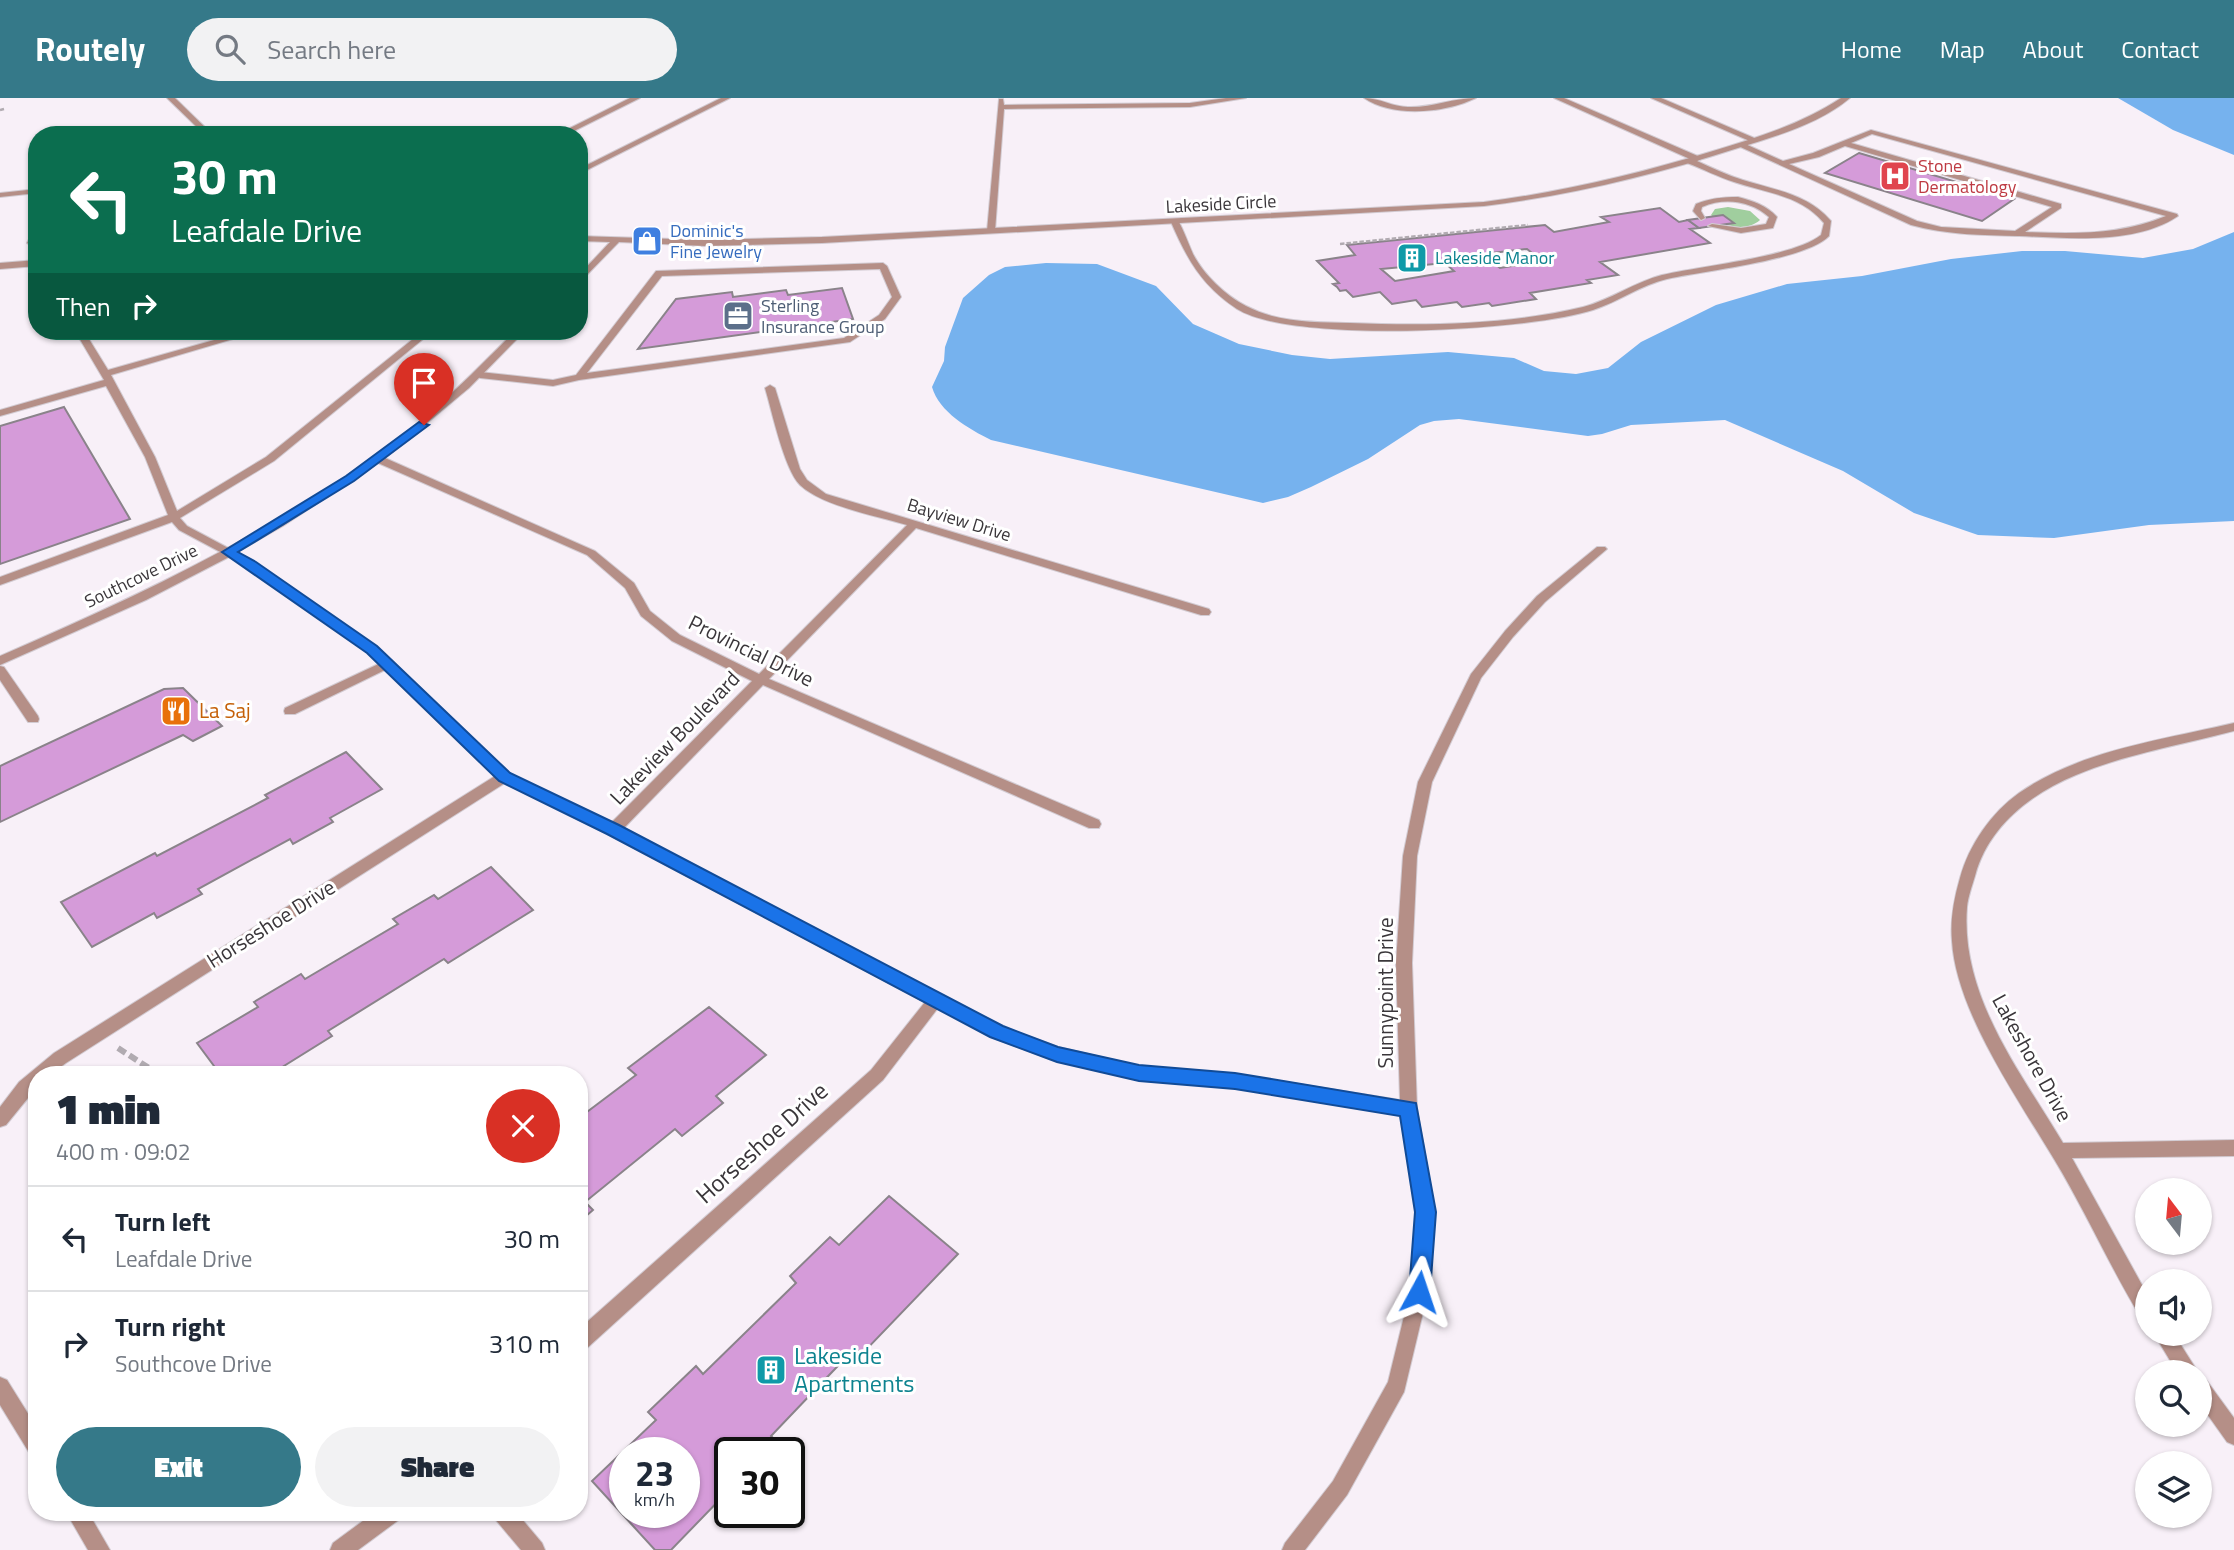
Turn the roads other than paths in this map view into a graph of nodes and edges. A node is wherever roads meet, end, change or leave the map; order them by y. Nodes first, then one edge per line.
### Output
1 (171, 98) edge
2 (636, 98) edge
3 (726, 98) edge
4 (1240, 98) edge
5 (1368, 98) edge
6 (1472, 98) edge
7 (1558, 98) edge
8 (1655, 98) edge
9 (1846, 98) edge
10 (1001, 103) edge
11 (200, 126) edge
12 (578, 126) edge
13 (1755, 140) junction
14 (1844, 143) junction
15 (1740, 145) junction
16 (1693, 160) junction
17 (1785, 163) junction
18 (588, 167) edge
19 (28, 183) edge
20 (1742, 183) junction
21 (0, 186) edge
22 (1734, 191) junction
23 (28, 192) edge
24 (0, 195) edge
25 (1713, 200) junction
26 (1749, 203) junction
27 (1701, 218) dead end
28 (1175, 222) junction
29 (1712, 226) dead end
30 (991, 231) junction
31 (2018, 233) junction
32 (588, 238) edge
33 (616, 240) junction
34 (28, 263) edge
35 (0, 265) edge
36 (588, 270) edge
37 (85, 340) edge
38 (227, 340) edge
39 (417, 340) edge
40 (512, 340) edge
41 (480, 375) junction
42 (579, 377) junction
43 (107, 378) junction
44 (770, 388) dead end
45 (0, 413) edge
46 (379, 459) junction
47 (174, 517) junction
48 (913, 525) junction
49 (1601, 549) dead end
50 (228, 552) junction
51 (0, 581) edge
52 (1205, 611) dead end
53 (0, 661) edge
54 (387, 664) junction
55 (0, 670) edge
56 (759, 679) junction
57 (290, 711) dead end
58 (33, 719) dead end
59 (2234, 727) edge
60 (504, 777) junction
61 (1094, 824) dead end
62 (613, 830) junction
63 (936, 999) junction
64 (50, 1066) edge
65 (28, 1084) edge
66 (1409, 1109) junction
67 (0, 1120) edge
68 (2234, 1148) edge
69 (2058, 1151) junction
70 (2135, 1291) edge
71 (588, 1334) edge
72 (1, 1389) edge
73 (2212, 1405) edge
74 (28, 1432) edge
75 (2234, 1435) edge
76 (82, 1521) edge
77 (383, 1521) edge
78 (510, 1521) edge
79 (100, 1550) edge
80 (340, 1550) edge
81 (535, 1550) edge
82 (1292, 1550) edge

1 - 11 street
2 - 12 street
3 - 18 street
4 - 10 street
5 - 6 street
7 - 16 street
8 - 13 street
9 - 13 street, Lakeside Circle
10 - 30 street
13 - 15 street, Lakeside Circle
14 - 17 street
14 - 31 street
14 - 31 street
15 - 16 street, Lakeside Circle
15 - 17 street
16 - 20 street
16 - 28 street, Lakeside Circle
17 - 31 street
19 - 21 street
20 - 22 street
20 - 28 street
22 - 25 street
22 - 26 street
23 - 24 street
25 - 26 street
25 - 27 street
26 - 29 street
28 - 30 street, Lakeside Circle
30 - 33 street, Lakeside Circle
32 - 33 street, Lakeside Circle
33 - 36 street
34 - 35 street
37 - 43 street
38 - 43 street
39 - 47 street
40 - 41 street, Southcove Drive
41 - 42 street
41 - 46 street, Southcove Drive
42 - 42 street
43 - 45 street
43 - 47 street
44 - 48 street, Bayview Drive
46 - 50 street, Southcove Drive
46 - 56 street, Provincial Drive
47 - 50 street
47 - 51 street
48 - 52 street, Bayview Drive
48 - 56 street, Lakeview Boulevard
49 - 66 street, Sunnypoint Drive
50 - 53 street, Southcove Drive
50 - 54 street
54 - 57 street
54 - 60 street
55 - 58 street
56 - 61 street, Provincial Drive
56 - 62 street, Lakeview Boulevard
59 - 69 street, Lakeshore Drive
60 - 62 street
60 - 64 street, Horseshoe Drive
62 - 63 street
63 - 66 street
63 - 71 street, Horseshoe Drive
65 - 67 street, Horseshoe Drive
66 - 82 street, Sunnypoint Drive
68 - 69 street
69 - 70 street, Lakeshore Drive
72 - 74 street
73 - 75 street
76 - 79 street
77 - 80 street
78 - 81 street

